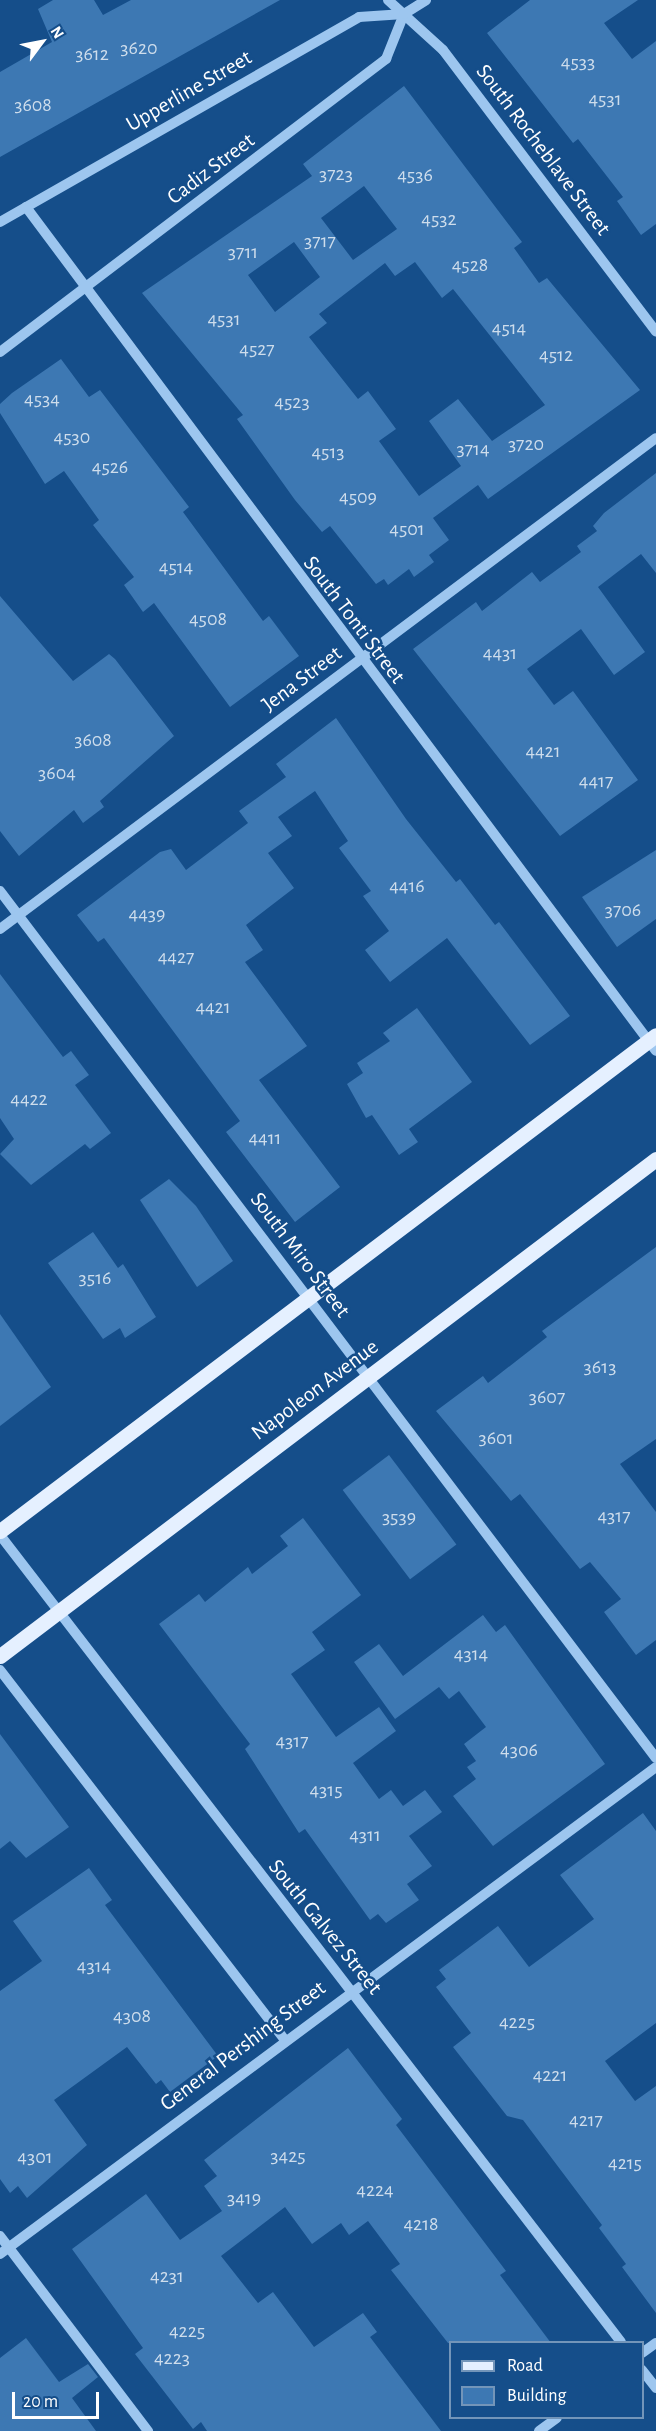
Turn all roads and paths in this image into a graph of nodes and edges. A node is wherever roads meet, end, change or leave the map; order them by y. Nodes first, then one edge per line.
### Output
1 (388, 0) edge
2 (426, 0) edge
3 (404, 14) junction
4 (26, 207) junction
5 (0, 222) edge
6 (85, 290) junction
7 (656, 332) edge
8 (0, 352) edge
9 (656, 438) edge
10 (360, 661) junction
11 (0, 891) edge
12 (18, 915) junction
13 (0, 929) edge
14 (653, 1042) edge
15 (656, 1159) edge
16 (309, 1298) junction
17 (369, 1377) junction
18 (0, 1533) edge
19 (58, 1612) junction
20 (0, 1656) edge
21 (0, 1670) edge
22 (656, 1758) edge
23 (656, 1767) edge
24 (350, 1990) junction
25 (284, 2039) junction
26 (0, 2236) edge
27 (4, 2251) edge
28 (619, 2341) edge
29 (644, 2373) edge
30 (656, 2388) edge
31 (556, 2419) edge
32 (148, 2431) edge
33 (539, 2431) edge

1 - 3 street, South Rocheblave Street
2 - 3 street
3 - 4 street, Upperline Street
3 - 6 street, Cadiz Street
3 - 7 street, South Rocheblave Street
4 - 5 street, Upperline Street
4 - 6 street, South Tonti Street
6 - 8 street, Cadiz Street
6 - 10 street, South Tonti Street
9 - 10 street, Jena Street
10 - 12 street, Jena Street
10 - 14 street, South Tonti Street
11 - 12 street, South Miro Street
12 - 13 street, Jena Street
12 - 16 street, South Miro Street
14 - 16 main road
15 - 17 main road, Napoleon Avenue
16 - 17 street, South Miro Street
16 - 18 main road
17 - 19 main road, Napoleon Avenue
17 - 22 street, South Miro Street
18 - 19 street, South Galvez Street
19 - 20 main road, Napoleon Avenue
19 - 24 street, South Galvez Street
21 - 25 street
23 - 24 street, General Pershing Street
24 - 25 street, General Pershing Street
24 - 28 street, South Galvez Street
25 - 27 street, General Pershing Street
26 - 27 street
27 - 32 street
29 - 30 street
31 - 33 street

